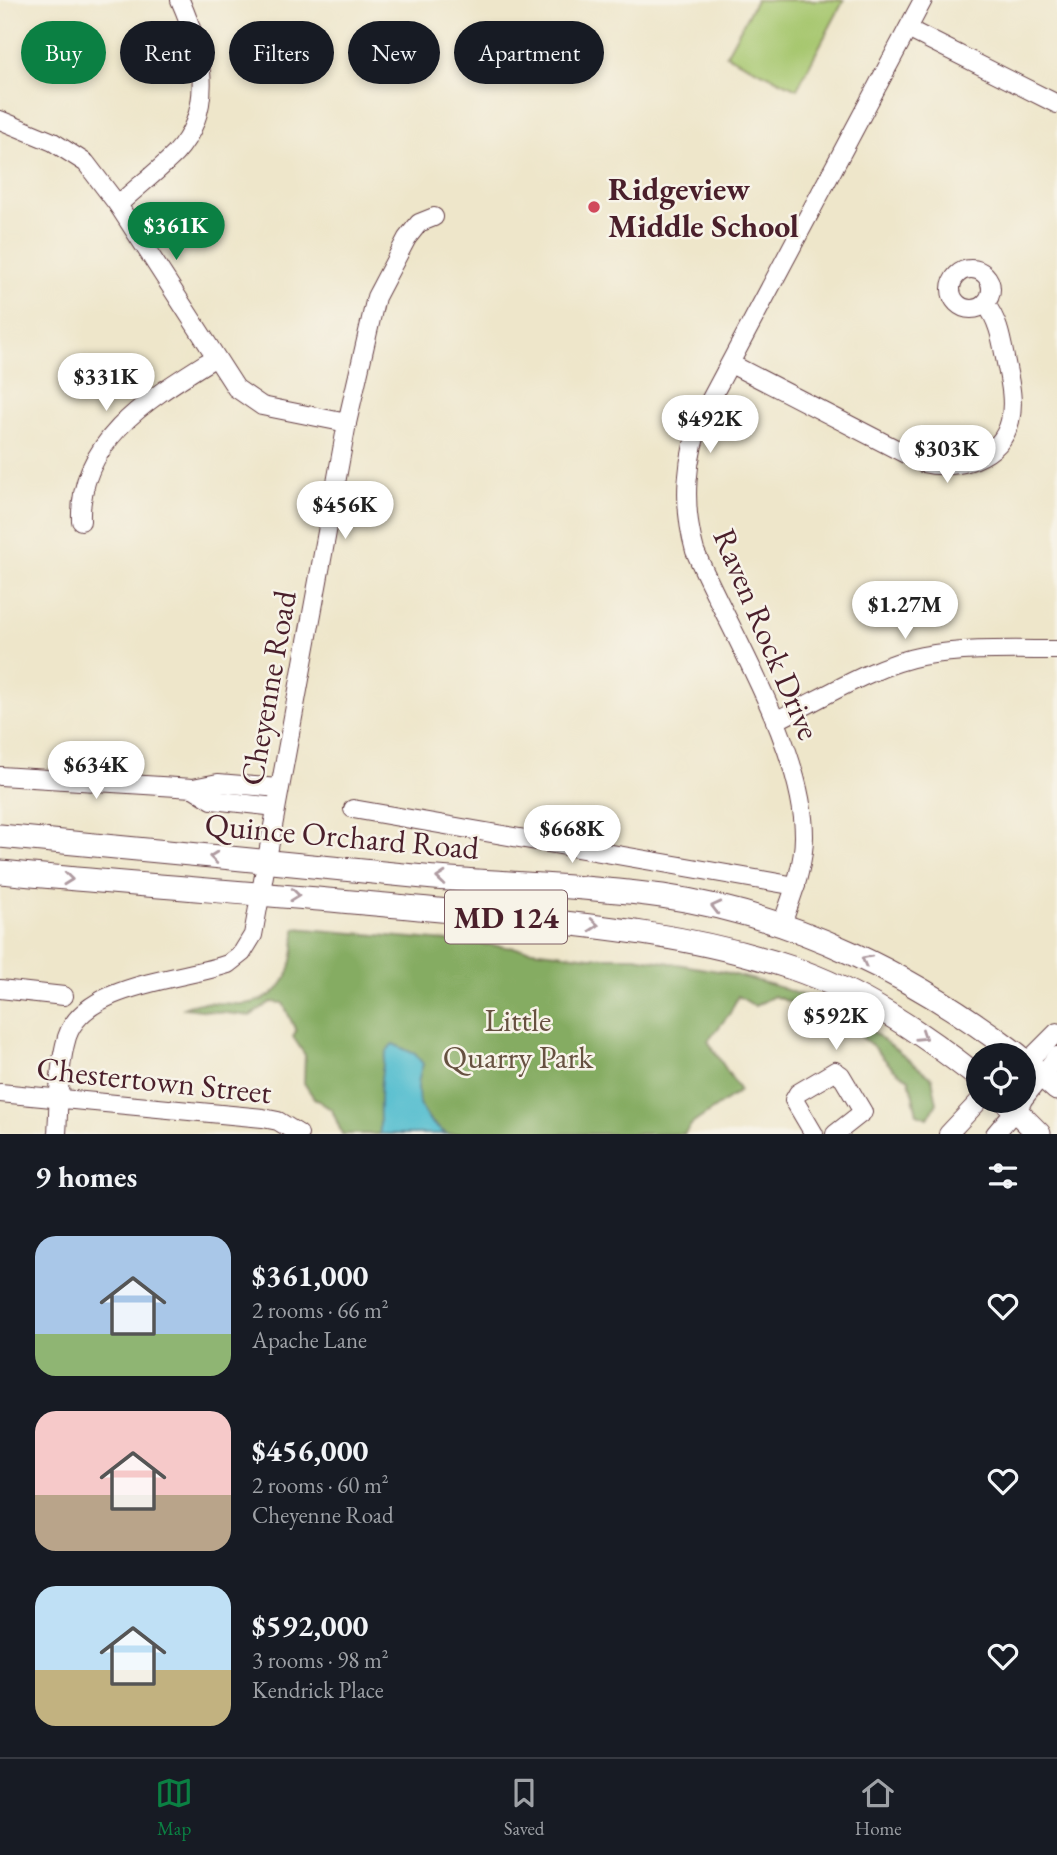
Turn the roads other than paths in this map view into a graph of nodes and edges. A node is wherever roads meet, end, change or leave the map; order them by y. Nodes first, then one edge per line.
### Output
1 (180, 0) edge
2 (923, 0) edge
3 (908, 29) junction
4 (1057, 104) edge
5 (0, 120) edge
6 (118, 205) junction
7 (434, 217) dead end
8 (985, 303) dead end
9 (214, 358) junction
10 (731, 364) junction
11 (348, 423) junction
12 (81, 520) dead end
13 (1057, 650) edge
14 (775, 721) junction
15 (0, 776) edge
16 (194, 788) junction
17 (279, 788) junction
18 (276, 807) junction
19 (353, 809) dead end
20 (0, 836) edge
21 (268, 862) junction
22 (0, 872) edge
23 (796, 886) junction
24 (263, 892) junction
25 (782, 924) junction
26 (0, 989) edge
27 (64, 996) dead end
28 (1057, 1032) edge
29 (999, 1043) edge
30 (1057, 1056) edge
31 (1036, 1062) edge
32 (1036, 1066) edge
33 (966, 1068) edge
34 (0, 1094) edge
35 (60, 1099) junction
36 (968, 1113) edge
37 (1010, 1113) edge
38 (1024, 1113) edge
39 (57, 1134) edge
40 (299, 1134) edge
41 (814, 1134) edge
42 (835, 1134) edge
43 (948, 1134) edge
44 (995, 1134) edge
45 (1039, 1134) edge

1 - 6 street
2 - 3 street, Raven Rock Drive
3 - 4 street
3 - 10 street, Raven Rock Drive
5 - 6 street
6 - 9 street
7 - 11 street, Cheyenne Road
8 - 10 street
9 - 11 street
9 - 12 street
10 - 14 street, Raven Rock Drive
11 - 17 street, Cheyenne Road
13 - 14 street
14 - 23 street, Raven Rock Drive
15 - 16 street
16 - 17 street
16 - 18 street
17 - 18 street, Cheyenne Road
18 - 21 street, Cheyenne Road
19 - 23 street
21 -> 20 main road, Quince Orchard Road / MD 124
21 - 24 street, Cheyenne Road
25 -> 21 main road, Quince Orchard Road / MD 124
22 -> 24 main road, Quince Orchard Road / MD 124
23 - 25 street, Raven Rock Drive
24 -> 33 main road, Quince Orchard Road / MD 124
24 - 35 street, Cheyenne Road
29 -> 25 main road, Quince Orchard Road / MD 124
26 - 27 street
28 - 31 street
30 - 32 street
34 - 35 street, Chestertown Street
35 - 39 street, Cheyenne Road
35 - 40 street, Chestertown Street
36 - 43 street
37 - 44 street
38 - 45 main road
41 - 42 street

